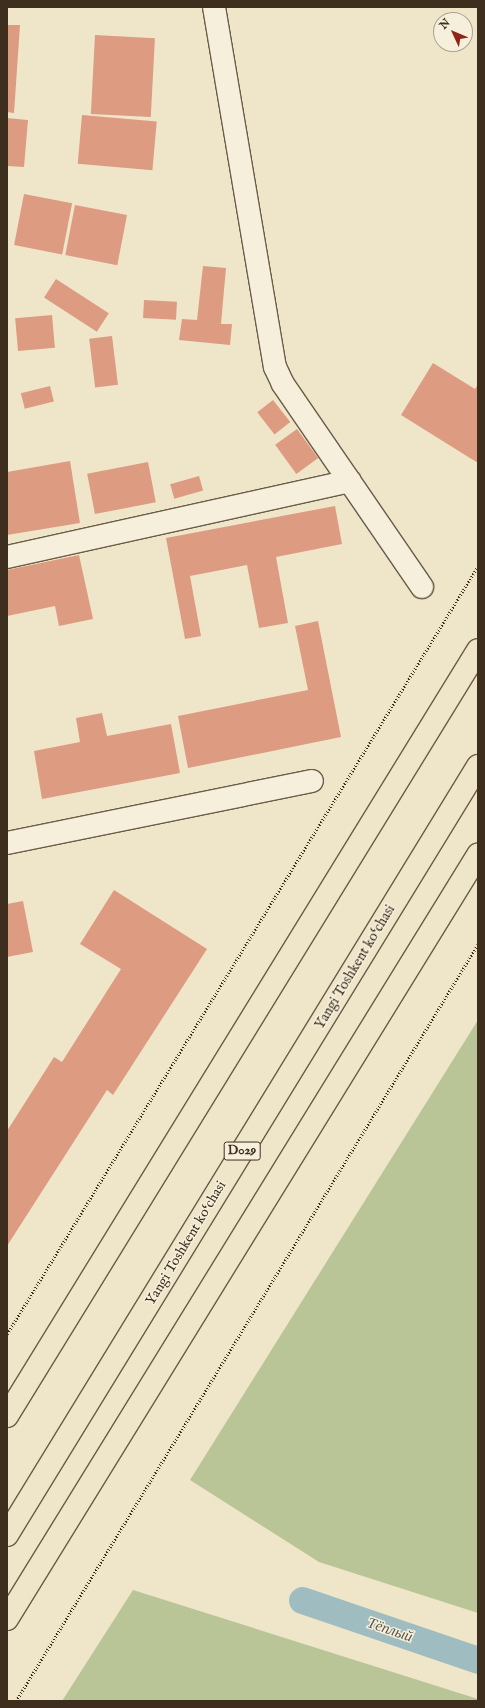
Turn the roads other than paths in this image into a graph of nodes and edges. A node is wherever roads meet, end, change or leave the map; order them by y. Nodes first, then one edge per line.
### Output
1 (214, 7) edge
2 (350, 481) junction
3 (7, 557) edge
4 (422, 587) dead end
5 (478, 650) edge
6 (478, 766) edge
7 (312, 781) dead end
8 (7, 843) edge
9 (478, 855) edge
10 (7, 1416) edge
11 (7, 1536) edge
12 (7, 1619) edge

1 - 2 street
2 - 3 street
2 - 4 street
5 - 10 main road
6 - 11 main road, Yangi Toshkent ko‘chasi / D029
7 - 8 street
9 - 12 main road

